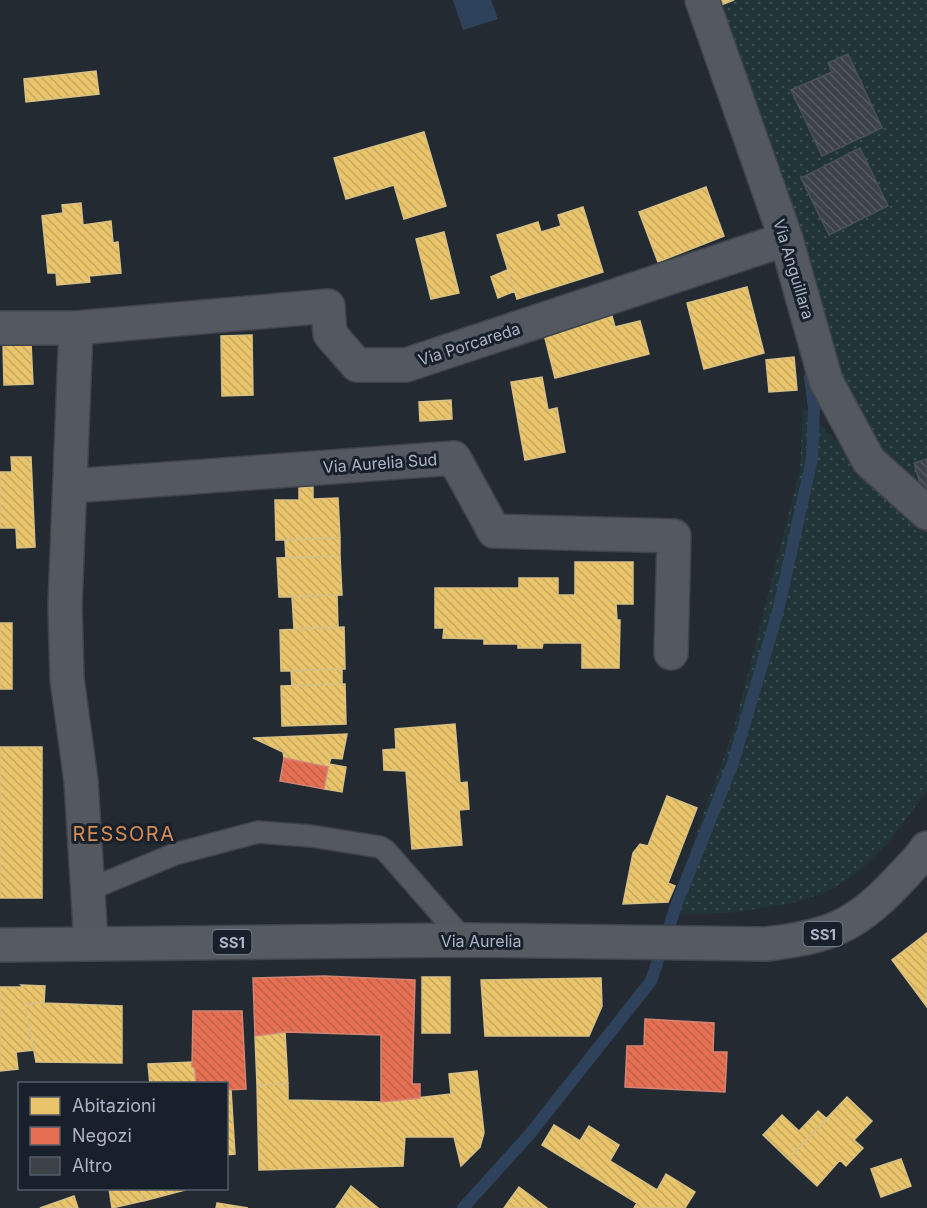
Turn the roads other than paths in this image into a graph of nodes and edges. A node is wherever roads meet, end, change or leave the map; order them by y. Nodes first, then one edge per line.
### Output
1 (702, 0) edge
2 (786, 239) junction
3 (0, 328) edge
4 (76, 328) junction
5 (71, 486) junction
6 (927, 513) edge
7 (671, 653) dead end
8 (927, 848) edge
9 (88, 890) junction
10 (464, 940) junction
11 (91, 943) junction
12 (0, 945) edge

1 - 2 street, Via Anguillara
2 - 4 street, Via Porcareda
2 - 6 street, Via Anguillara
3 - 4 street, Via Porcareda
4 - 5 street
5 - 7 street, Via Aurelia Sud
5 - 9 street
8 - 10 main road, Via Aurelia / SS1
9 - 10 lane
9 - 11 street
10 - 11 main road, Via Aurelia / SS1
11 - 12 main road, Via Aurelia / SS1

